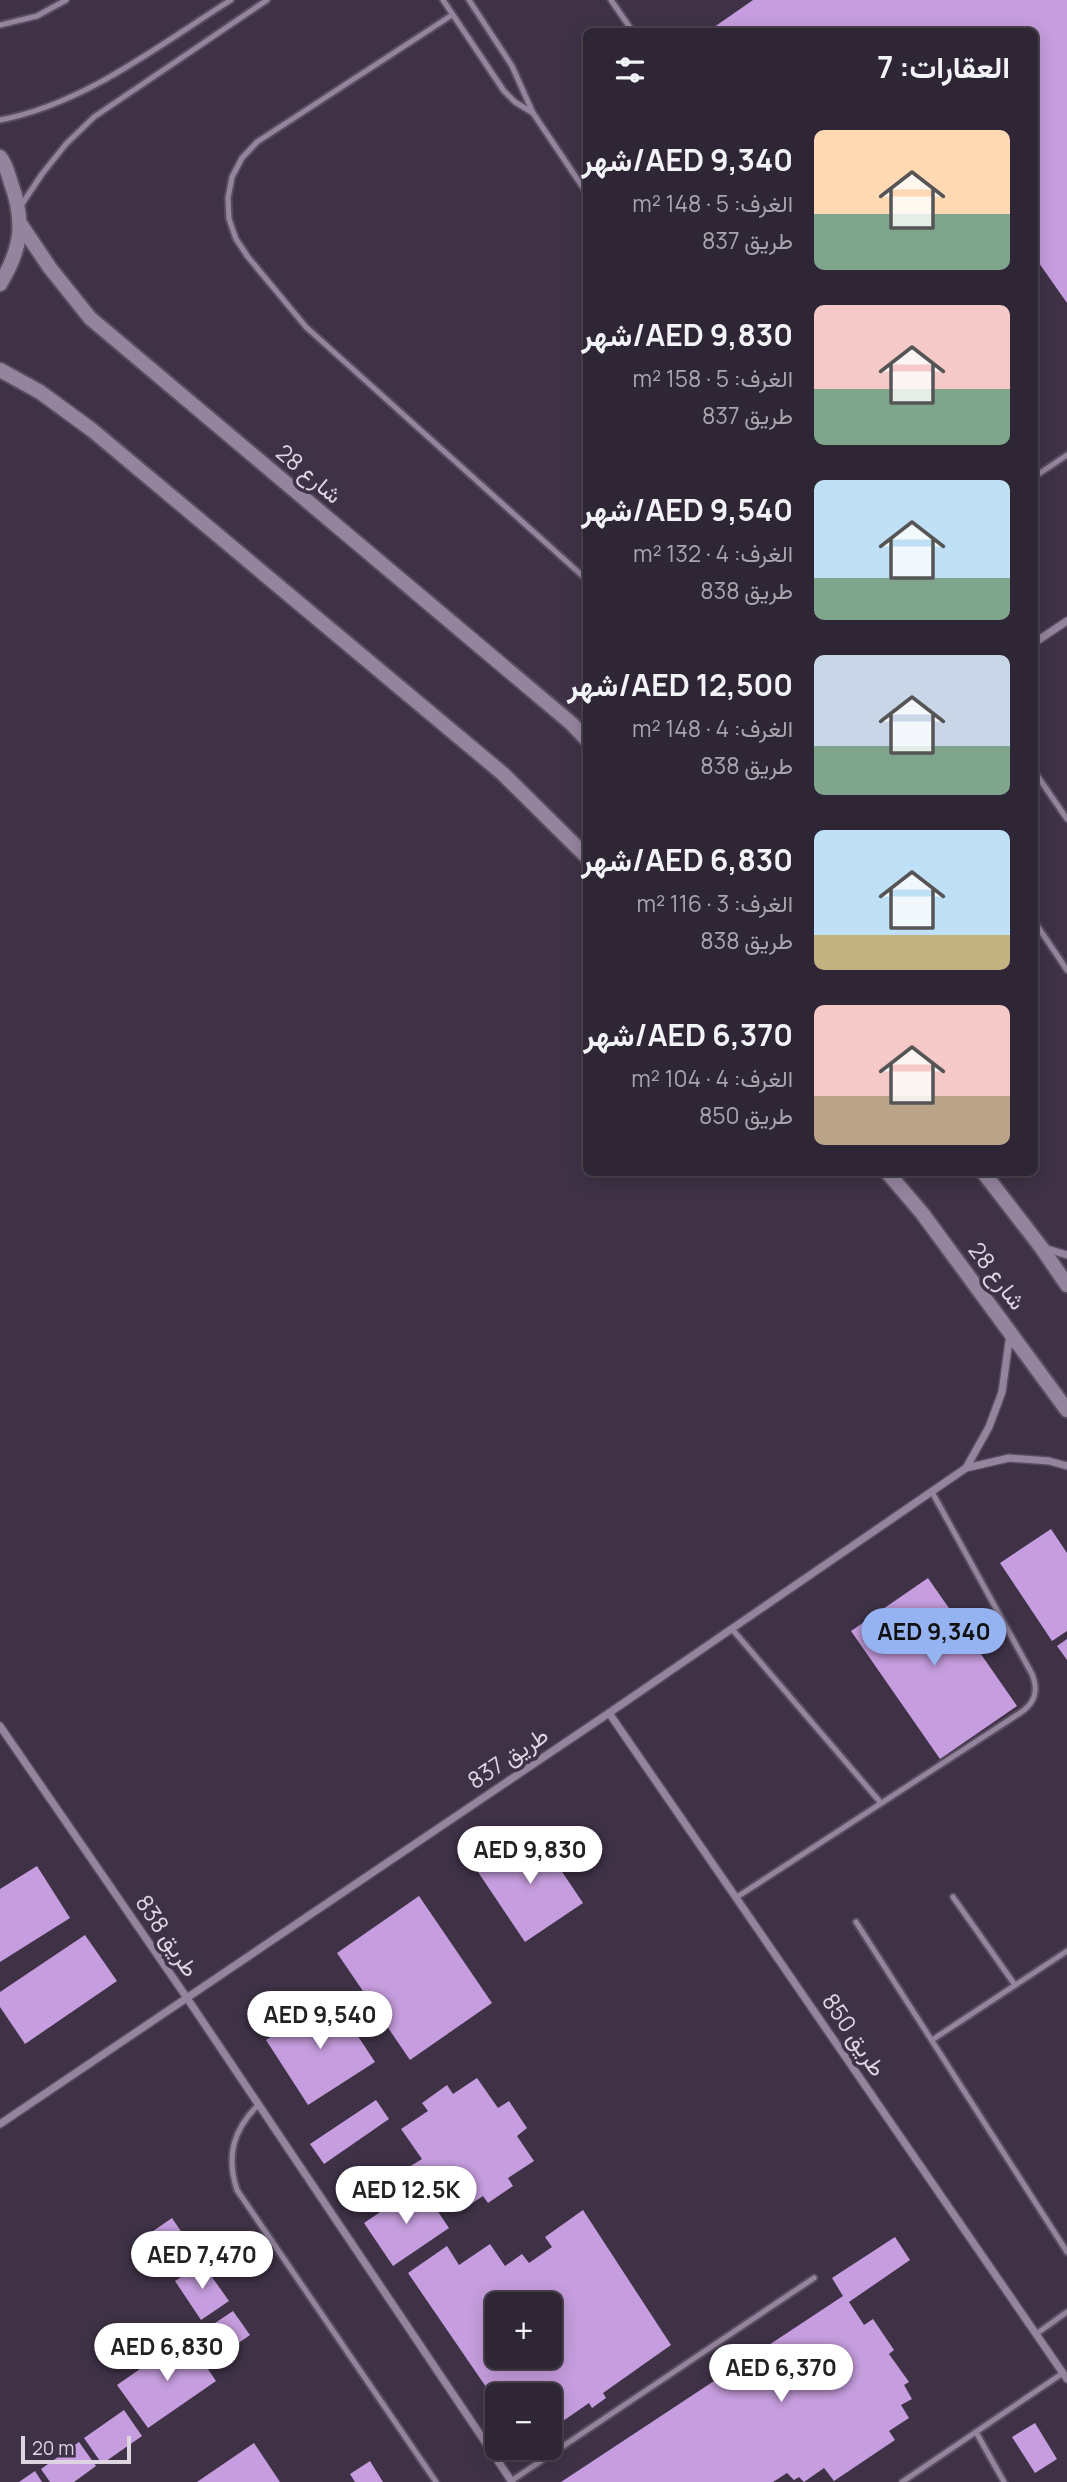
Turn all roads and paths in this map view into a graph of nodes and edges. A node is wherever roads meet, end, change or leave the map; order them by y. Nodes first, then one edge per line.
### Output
1 (66, 0) edge
2 (231, 0) edge
3 (267, 0) edge
4 (443, 0) edge
5 (469, 0) edge
6 (611, 0) edge
7 (452, 15) junction
8 (0, 25) edge
9 (630, 28) edge
10 (533, 113) junction
11 (0, 120) edge
12 (0, 157) edge
13 (583, 188) edge
14 (20, 207) junction
15 (21, 225) junction
16 (0, 284) edge
17 (0, 370) edge
18 (1067, 455) edge
19 (1038, 474) edge
20 (583, 576) edge
21 (1067, 621) edge
22 (1038, 640) edge
23 (583, 736) edge
24 (1038, 777) edge
25 (1067, 819) edge
26 (583, 853) edge
27 (1038, 928) edge
28 (1067, 970) edge
29 (890, 1176) edge
30 (986, 1176) edge
31 (1041, 1247) junction
32 (1067, 1255) edge
33 (1067, 1285) edge
34 (1010, 1331) junction
35 (1067, 1410) edge
36 (1067, 1466) edge
37 (966, 1468) junction
38 (932, 1492) junction
39 (732, 1629) junction
40 (609, 1713) junction
41 (0, 1726) edge
42 (881, 1803) junction
43 (737, 1897) junction
44 (953, 1897) dead end
45 (856, 1922) dead end
46 (1067, 1951) edge
47 (1015, 1985) junction
48 (187, 1998) junction
49 (932, 2040) junction
50 (258, 2105) junction
51 (0, 2124) edge
52 (1067, 2252) edge
53 (814, 2278) dead end
54 (1067, 2312) edge
55 (1036, 2334) junction
56 (1065, 2376) edge
57 (975, 2432) junction
58 (511, 2481) edge
59 (436, 2482) edge
60 (902, 2482) edge
61 (1004, 2482) edge

1 - 8 lane
2 - 11 lane
3 - 14 lane
4 - 7 lane
5 - 10 lane
6 - 9 lane
7 - 10 lane
7 - 20 lane
10 - 13 lane
12 - 14 main road
14 - 15 main road
15 - 16 main road
15 - 23 main road, شارع 28
17 - 26 main road
18 - 19 lane
21 - 22 street
24 - 25 lane
27 - 28 lane
29 - 34 main road, شارع 28
30 - 31 main road
31 - 32 street
31 - 33 main road
34 - 35 main road, شارع 28
34 - 37 street, طريق 837
36 - 37 street, طريق 837
37 - 38 street, طريق 837
38 - 39 street, طريق 837
38 - 42 lane
39 - 40 street, طريق 837
39 - 42 lane
40 - 43 street, طريق 850
40 - 48 street, طريق 837
41 - 48 street, طريق 838
42 - 43 lane
43 - 55 street, طريق 850
44 - 47 lane
45 - 49 lane
46 - 47 lane
47 - 49 lane
48 - 50 street, طريق 838
48 - 51 street, طريق 837
49 - 52 lane
50 - 58 street, طريق 838
50 - 59 lane
53 - 58 lane
54 - 55 lane
55 - 56 street, طريق 850
56 - 57 lane
57 - 60 lane
57 - 61 lane

